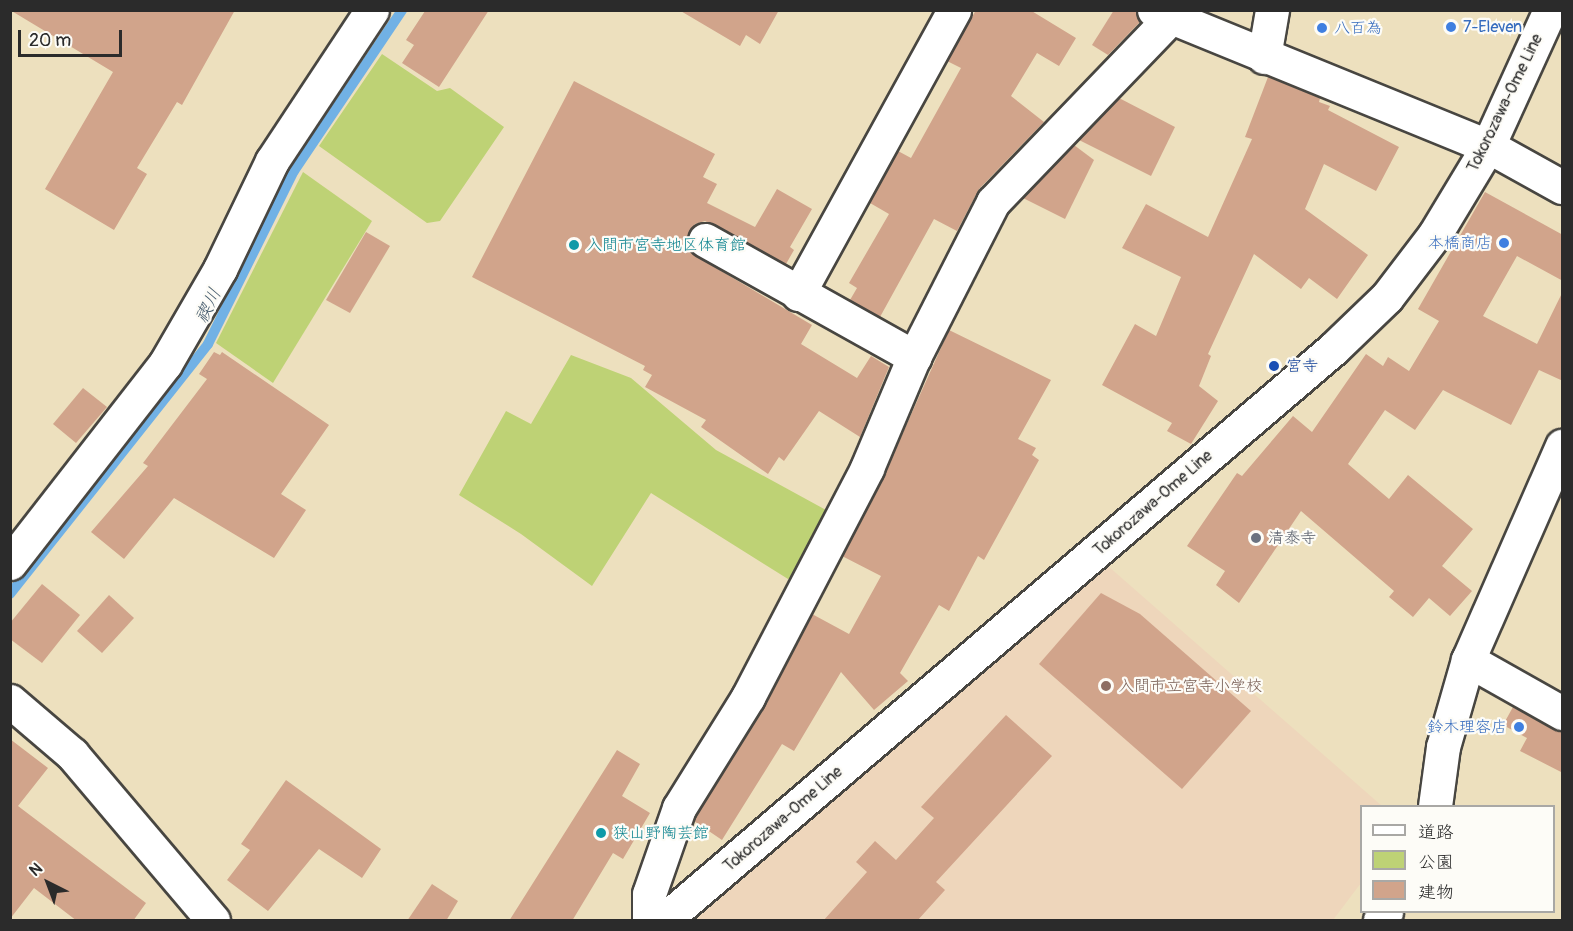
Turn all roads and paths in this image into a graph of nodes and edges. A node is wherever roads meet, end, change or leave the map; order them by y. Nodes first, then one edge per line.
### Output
1 (372, 10) edge
2 (954, 10) edge
3 (1272, 10) edge
4 (1550, 10) edge
5 (1162, 14) edge
6 (1264, 57) junction
7 (1488, 146) junction
8 (1563, 188) edge
9 (705, 240) dead end
10 (798, 294) junction
11 (914, 357) junction
12 (1563, 446) edge
13 (10, 563) edge
14 (1468, 660) junction
15 (10, 701) edge
16 (1563, 713) edge
17 (1435, 805) edge
18 (213, 921) edge
19 (650, 921) edge
20 (664, 921) edge

1 - 13 street
2 - 10 street
3 - 6 street
4 - 7 street, Tokorozawa-Ome Line
5 - 6 street
5 - 11 street
6 - 7 street
7 - 8 street
7 - 20 street, Tokorozawa-Ome Line
9 - 10 street
10 - 11 street
11 - 19 street
12 - 14 street
14 - 16 street
14 - 17 street
15 - 18 street

